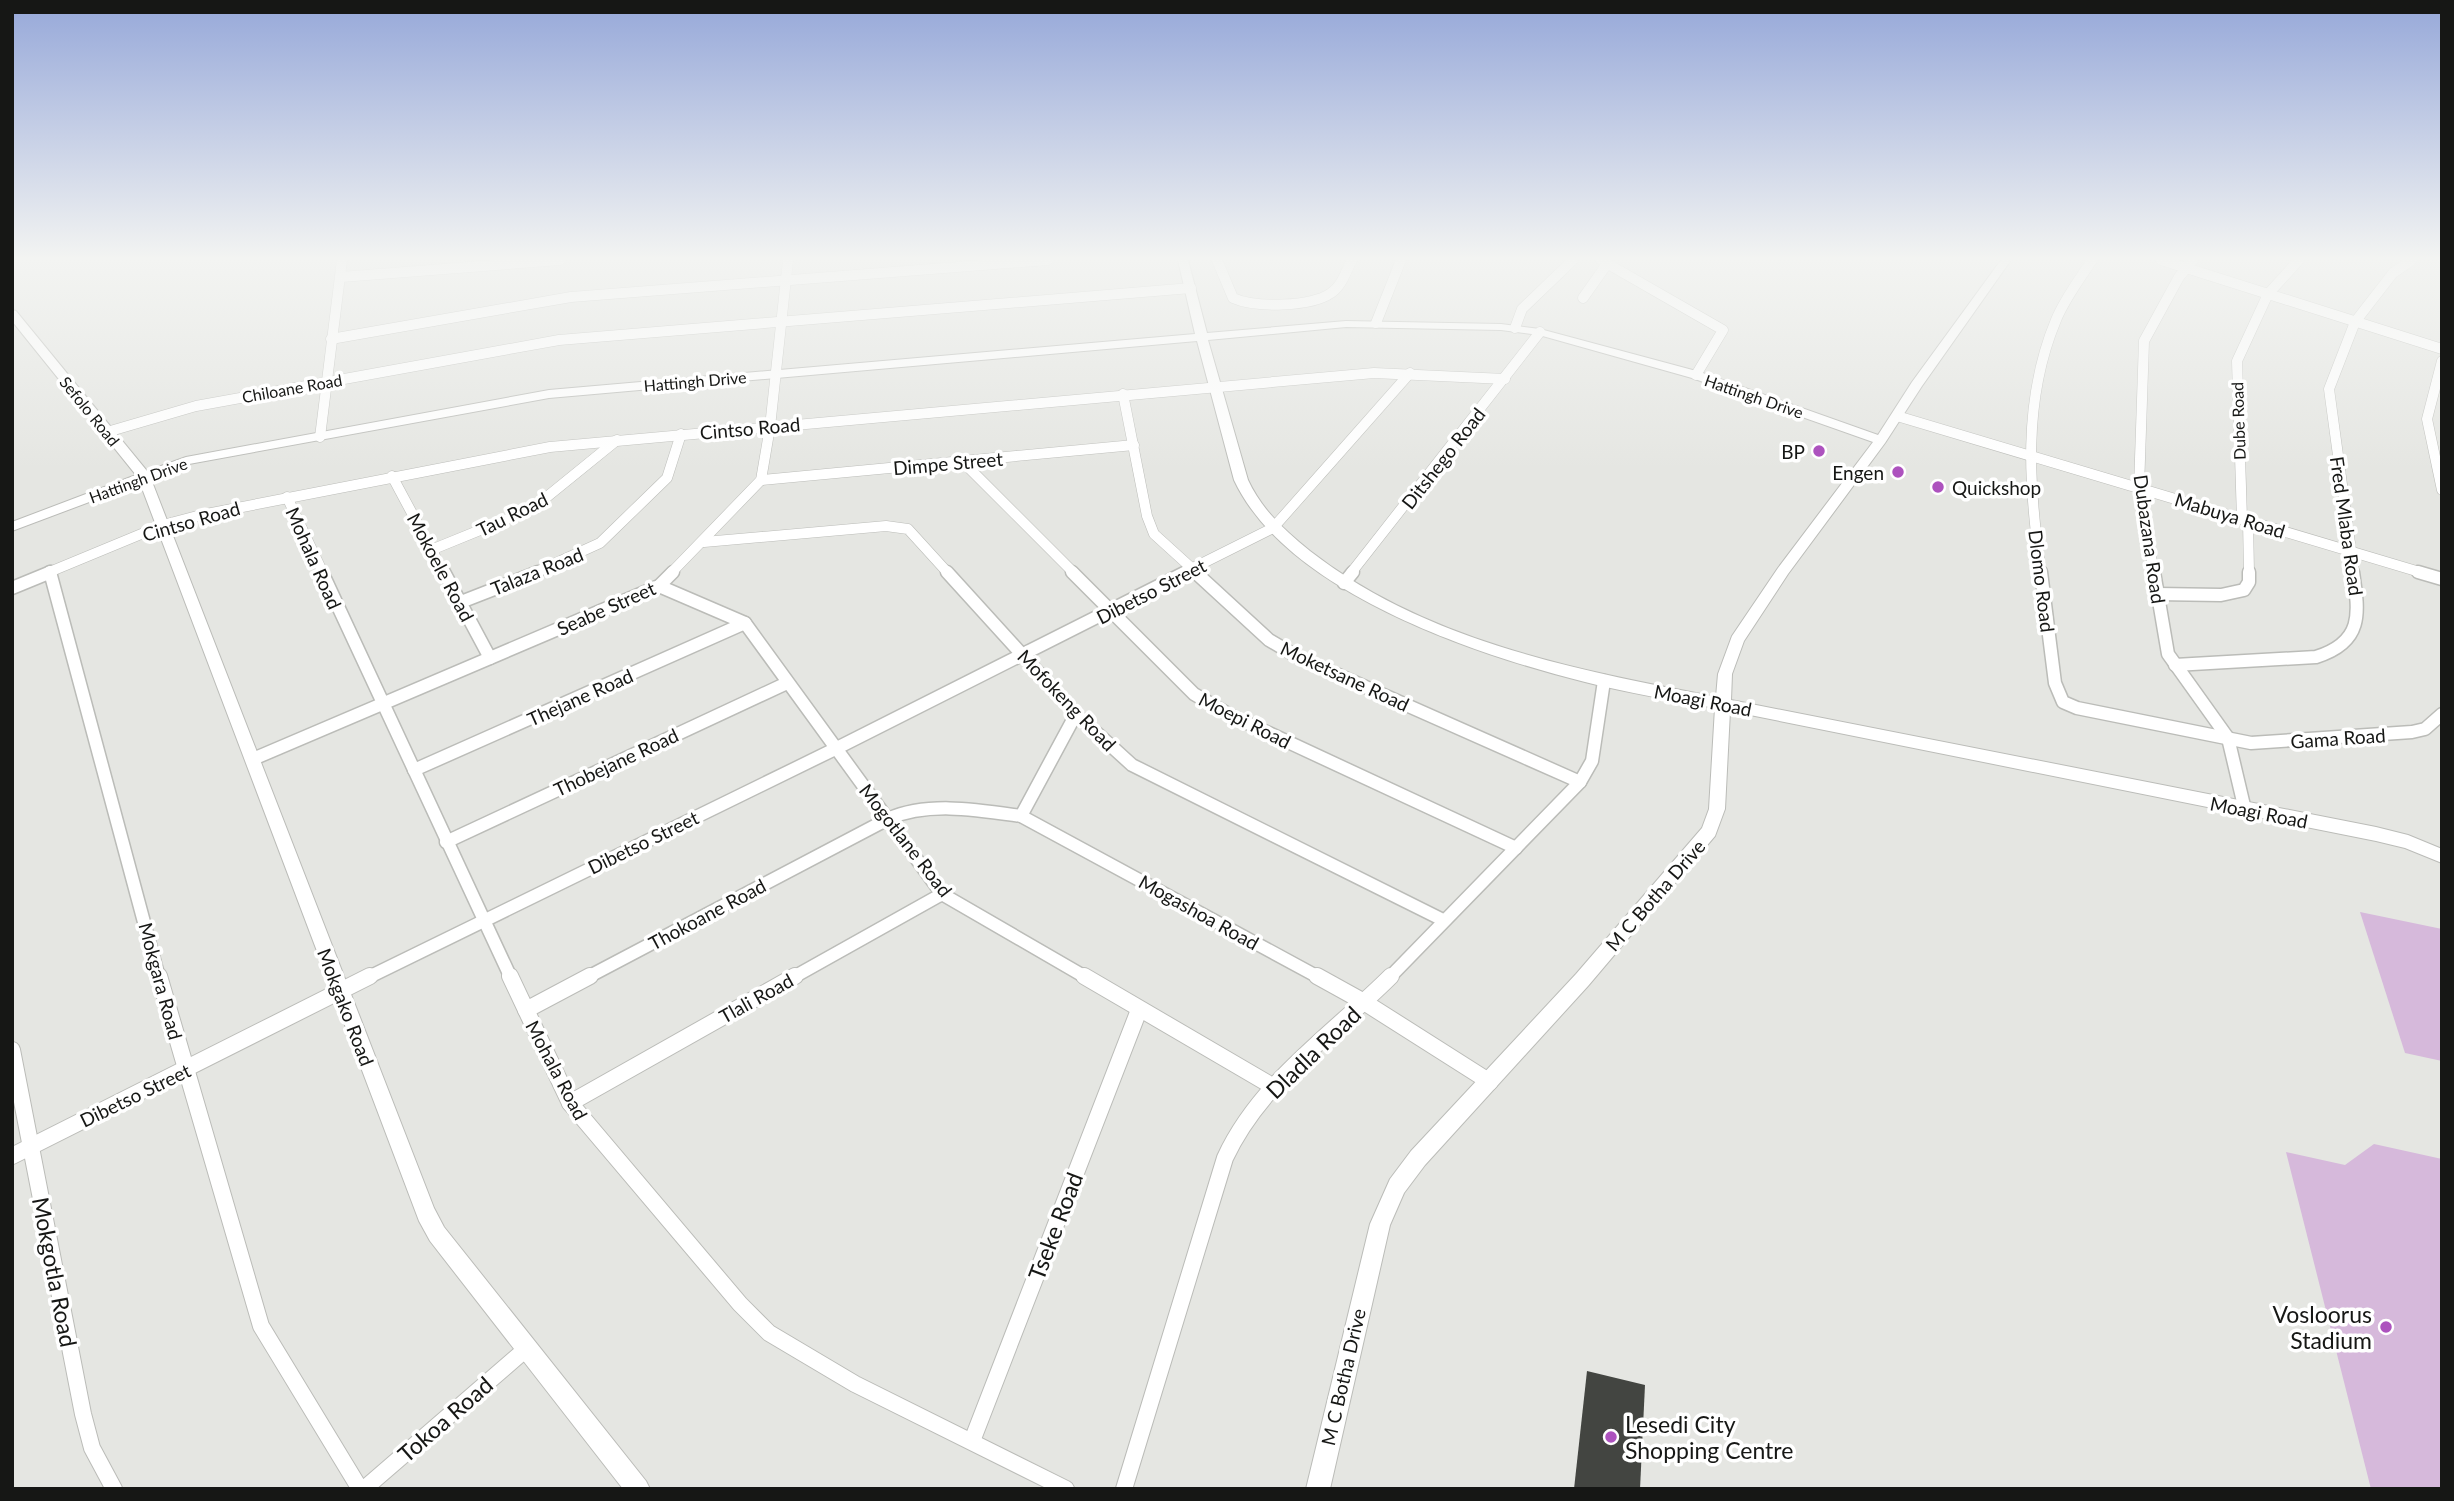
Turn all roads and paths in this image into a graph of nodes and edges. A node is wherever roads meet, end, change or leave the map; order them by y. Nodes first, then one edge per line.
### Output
1 (26, 330) edge
2 (332, 330) edge
3 (382, 330) edge
4 (675, 330) edge
5 (780, 330) edge
6 (1200, 330) edge
7 (1295, 330) edge
8 (1528, 330) edge
9 (1723, 330) edge
10 (1957, 330) edge
11 (2053, 330) edge
12 (2150, 330) edge
13 (2252, 330) edge
14 (2352, 330) edge
15 (2381, 330) edge
16 (1540, 332) junction
17 (1202, 337) junction
18 (331, 339) junction
19 (2442, 349) edge
20 (2442, 361) edge
21 (1410, 373) junction
22 (775, 374) junction
23 (1696, 375) junction
24 (1505, 379) junction
25 (327, 382) junction
26 (1215, 386) junction
27 (1123, 394) junction
28 (1897, 416) junction
29 (771, 427) junction
30 (107, 432) junction
31 (681, 434) junction
32 (320, 437) junction
33 (617, 440) junction
34 (1881, 440) junction
35 (1134, 445) junction
36 (2031, 455) junction
37 (963, 462) junction
38 (143, 475) junction
39 (392, 476) junction
40 (761, 480) junction
41 (2139, 488) junction
42 (2442, 490) edge
43 (287, 497) junction
44 (2245, 519) junction
45 (163, 526) junction
46 (12, 527) edge
47 (1273, 528) junction
48 (704, 542) junction
49 (431, 550) junction
50 (2350, 551) junction
51 (1192, 571) junction
52 (50, 572) junction
53 (2442, 579) edge
54 (1344, 583) junction
55 (659, 586) junction
56 (12, 588) edge
57 (2157, 594) junction
58 (461, 602) junction
59 (1110, 612) junction
60 (745, 623) junction
61 (1022, 654) junction
62 (490, 658) junction
63 (2175, 665) junction
64 (1604, 681) junction
65 (787, 683) junction
66 (1723, 702) junction
67 (381, 705) junction
68 (1076, 714) junction
69 (2442, 714) edge
70 (2228, 738) junction
71 (835, 749) junction
72 (253, 759) junction
73 (414, 770) junction
74 (1580, 782) junction
75 (2245, 810) junction
76 (1021, 816) junction
77 (888, 819) junction
78 (446, 842) junction
79 (1516, 848) junction
80 (2442, 856) edge
81 (942, 894) junction
82 (483, 920) junction
83 (1443, 920) junction
84 (341, 994) junction
85 (1364, 1002) junction
86 (526, 1010) junction
87 (1139, 1010) junction
88 (12, 1050) edge
89 (184, 1071) junction
90 (1490, 1082) junction
91 (1274, 1087) junction
92 (570, 1103) junction
93 (31, 1147) junction
94 (12, 1156) edge
95 (526, 1349) junction
96 (972, 1441) junction
97 (114, 1489) edge
98 (362, 1489) edge
99 (638, 1489) edge
100 (1066, 1489) edge
101 (1124, 1489) edge
102 (1318, 1489) edge

1 - 30 street, Sefolo Road
2 - 18 street
3 - 18 street
4 - 25 street, Chiloane Road
5 - 22 street
6 - 17 street, Moagi Road
7 - 17 street, Hattingh Drive
8 - 16 street, Hattingh Drive
9 - 23 street
10 - 28 street, M C Botha Drive
11 - 36 street, Dlomo Road
12 - 41 street, Dubazana Road
13 - 44 street, Dube Road
14 - 50 street, Fred Mlaba Road
15 - 19 street
16 - 23 street, Hattingh Drive
16 - 24 street, Ditshego Road
17 - 22 street, Hattingh Drive
17 - 26 street, Moagi Road
18 - 25 street
20 - 42 street
21 - 24 street, Cintso Road
21 - 26 street, Cintso Road
21 - 47 street
22 - 29 street
22 - 32 street, Hattingh Drive
23 - 34 street, Hattingh Drive
24 - 54 street, Ditshego Road
25 - 30 street, Chiloane Road
25 - 32 street
26 - 27 street, Cintso Road
26 - 47 street, Moagi Road
27 - 29 street, Cintso Road
27 - 35 street, Moketsane Road
28 - 34 street, M C Botha Drive
28 - 36 street, Mabuya Road
29 - 31 street, Cintso Road
29 - 40 street
30 - 38 street, Sefolo Road
31 - 33 street, Cintso Road
31 - 58 street, Talaza Road
32 - 38 street, Hattingh Drive
33 - 39 street, Cintso Road
33 - 49 street, Tau Road
34 - 66 street, M C Botha Drive
35 - 37 street, Dimpe Street
35 - 51 street, Moketsane Road
36 - 41 street, Mabuya Road
36 - 70 street, Dlomo Road
37 - 40 street, Dimpe Street
37 - 59 street, Moepi Road
38 - 45 street, Mokgako Road
38 - 46 street, Hattingh Drive
39 - 43 street, Cintso Road
39 - 49 street, Mokoele Road
40 - 48 street, Seabe Street
41 - 44 street, Mabuya Road
41 - 57 street, Dubazana Road
43 - 45 street, Cintso Road
43 - 67 street, Mohala Road
44 - 50 street, Mabuya Road
44 - 57 street, Dube Road
45 - 52 street, Cintso Road
45 - 72 street, Mokgako Road
47 - 51 street, Dibetso Street
47 - 54 street, Moagi Road
48 - 55 street, Seabe Street
48 - 61 street, Mofokeng Road
49 - 58 street, Mokoele Road
50 - 53 street, Mabuya Road
50 - 63 street, Fred Mlaba Road
51 - 59 street, Dibetso Street
51 - 74 street, Moketsane Road
52 - 56 street, Cintso Road
52 - 89 street, Mokgara Road
54 - 64 street, Moagi Road
55 - 60 street
55 - 62 street, Seabe Street
57 - 63 street, Dubazana Road
58 - 62 street, Mokoele Road
59 - 61 street, Dibetso Street
59 - 79 street, Moepi Road
60 - 65 street, Mogotlane Road
60 - 73 street, Thejane Road
61 - 68 street, Mofokeng Road
61 - 71 street, Dibetso Street
62 - 67 street, Seabe Street
63 - 70 street, Dubazana Road
64 - 66 street, Moagi Road
64 - 74 street, Dladla Road
65 - 71 street, Mogotlane Road
65 - 78 street, Thobejane Road
66 - 75 street, Moagi Road
66 - 90 street, M C Botha Drive
67 - 72 street, Seabe Street
67 - 73 street, Mohala Road
68 - 76 street
68 - 83 street, Mofokeng Road
69 - 70 street, Gama Road
70 - 75 street, Dubazana Road
71 - 77 street, Mogotlane Road
71 - 82 street, Dibetso Street
72 - 84 street, Mokgako Road
73 - 78 street, Mohala Road
74 - 79 street, Dladla Road
75 - 80 street, Moagi Road
76 - 77 street, Mogashoa Road
76 - 85 street, Mogashoa Road
77 - 81 street, Mogotlane Road
77 - 86 street, Thokoane Road
78 - 82 street, Mohala Road
79 - 83 street, Dladla Road
81 - 87 street, Mogotlane Road
81 - 92 street, Tlali Road
82 - 84 street, Dibetso Street
82 - 86 street, Mohala Road
83 - 85 street, Dladla Road
84 - 89 street, Dibetso Street
84 - 95 street, Mokgako Road
85 - 90 street, Mogashoa Road
85 - 91 street, Dladla Road
86 - 92 street, Mohala Road
87 - 91 street, Mogotlane Road
87 - 96 street, Tseke Road
88 - 93 street, Mokgotla Road
89 - 93 street, Dibetso Street
89 - 98 street, Mokgara Road
90 - 102 street, M C Botha Drive
91 - 101 street, Dladla Road
92 - 96 street, Mohala Road
93 - 94 street, Dibetso Street
93 - 97 street, Mokgotla Road
95 - 98 street, Tokoa Road
95 - 99 street, Mokgako Road
96 - 100 street, Mohala Road

